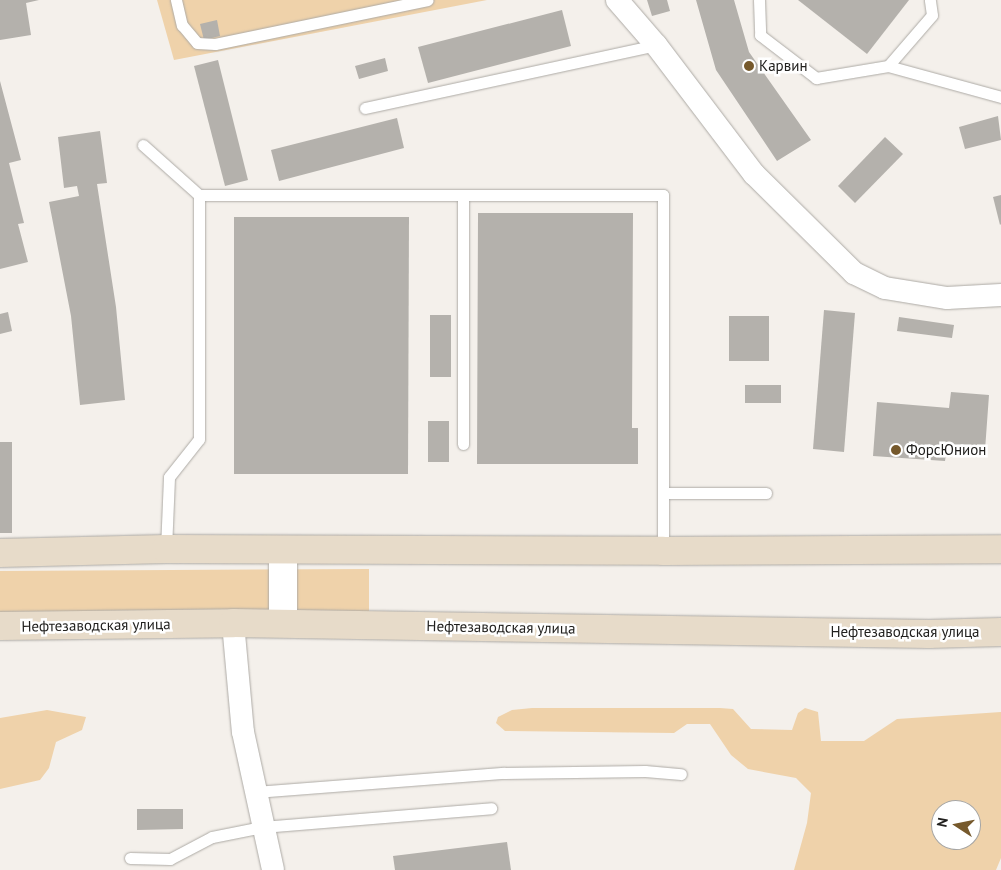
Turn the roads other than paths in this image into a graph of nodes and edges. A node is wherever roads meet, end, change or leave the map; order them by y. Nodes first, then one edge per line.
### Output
1 (176, 0) edge
2 (427, 0) edge
3 (618, 0) edge
4 (759, 0) edge
5 (930, 0) edge
6 (377, 4) edge
7 (656, 45) junction
8 (888, 66) junction
9 (1001, 97) edge
10 (365, 108) dead end
11 (143, 145) dead end
12 (199, 195) junction
13 (463, 195) junction
14 (1001, 295) edge
15 (463, 444) dead end
16 (663, 493) junction
17 (766, 493) dead end
18 (166, 549) junction
19 (1001, 549) edge
20 (283, 550) junction
21 (663, 552) junction
22 (0, 553) edge
23 (233, 623) junction
24 (283, 623) junction
25 (0, 626) edge
26 (1001, 632) edge
27 (680, 774) dead end
28 (255, 792) junction
29 (491, 808) dead end
30 (262, 827) junction
31 (130, 858) dead end
32 (273, 870) edge

1 - 6 lane
2 - 6 lane
3 - 7 street
4 - 8 lane
5 - 8 lane
7 - 10 lane
7 - 14 street
8 - 9 lane
11 - 12 lane
12 - 13 lane
12 - 18 lane
13 - 15 lane
13 - 16 lane
16 - 17 lane
16 - 21 lane
18 - 20 main road
18 - 22 main road
19 - 21 main road
20 - 21 main road
20 - 24 street
23 - 24 main road, Нефтезаводская улица
23 - 25 main road, Нефтезаводская улица
23 - 28 street
24 - 26 main road, Нефтезаводская улица
27 - 28 lane
28 - 30 street
29 - 30 lane
30 - 31 lane
30 - 32 street

